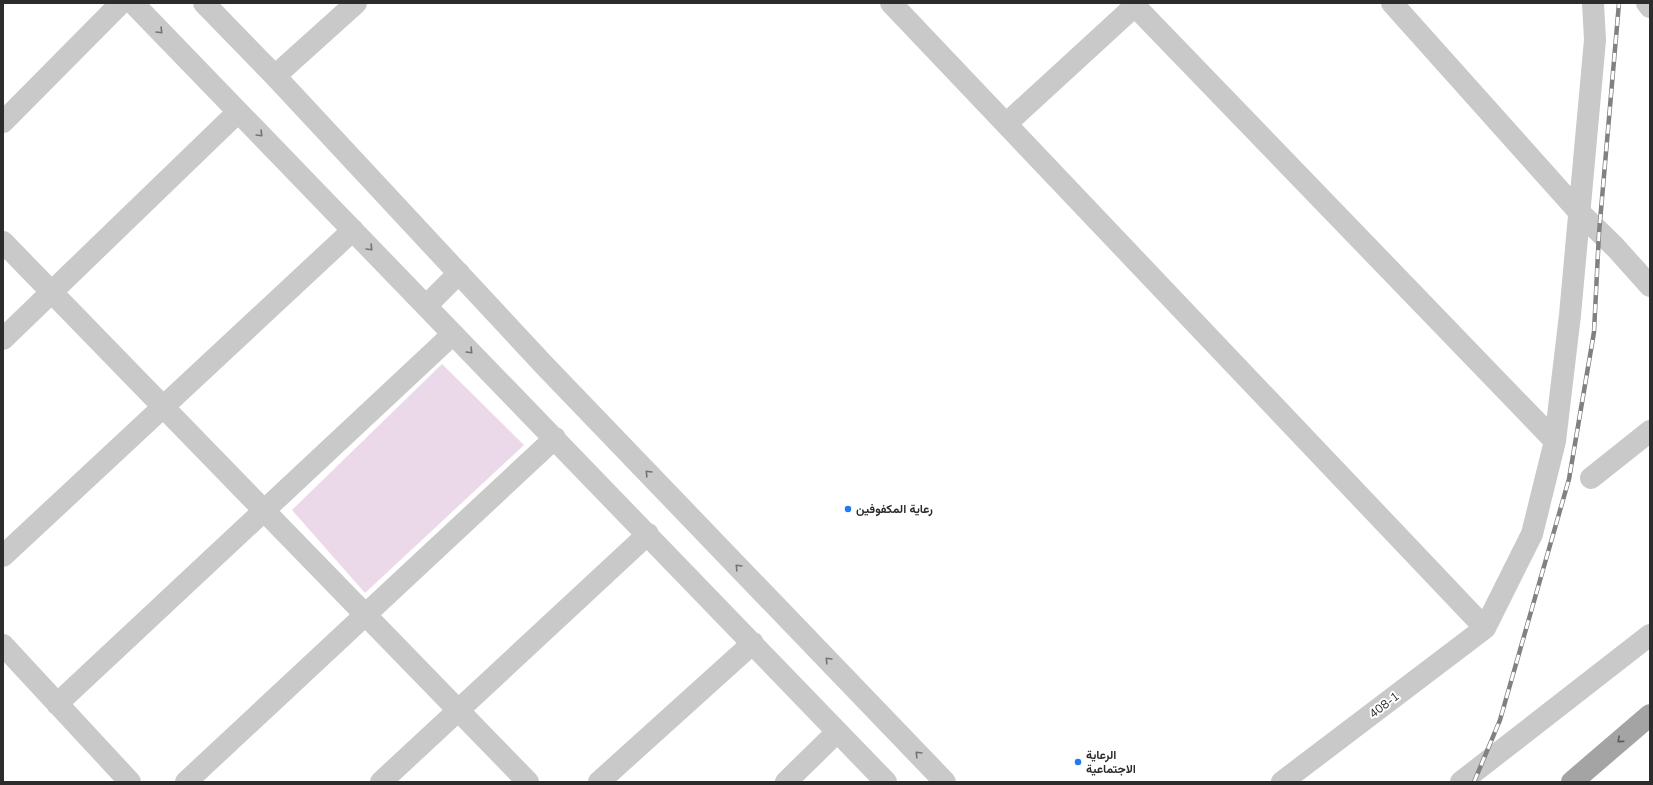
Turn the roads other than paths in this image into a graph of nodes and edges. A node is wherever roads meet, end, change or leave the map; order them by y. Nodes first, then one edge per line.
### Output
1 (121, 3) edge
2 (133, 3) edge
3 (204, 3) edge
4 (356, 3) edge
5 (891, 3) edge
6 (1392, 3) edge
7 (1593, 3) edge
8 (1647, 3) edge
9 (1137, 5) edge
10 (1650, 7) edge
11 (275, 76) junction
12 (238, 112) junction
13 (3, 122) edge
14 (1006, 124) junction
15 (1579, 212) junction
16 (353, 230) junction
17 (3, 242) edge
18 (459, 273) junction
19 (1650, 286) edge
20 (51, 292) junction
21 (426, 306) junction
22 (454, 334) junction
23 (3, 339) edge
24 (163, 407) junction
25 (1650, 431) edge
26 (555, 438) junction
27 (1555, 441) junction
28 (1591, 478) dead end
29 (264, 511) junction
30 (648, 534) junction
31 (3, 556) edge
32 (365, 615) junction
33 (1485, 628) junction
34 (1650, 635) edge
35 (753, 643) junction
36 (3, 645) edge
37 (58, 704) junction
38 (458, 710) junction
39 (1650, 715) edge
40 (837, 732) junction
41 (130, 782) edge
42 (186, 782) edge
43 (381, 782) edge
44 (528, 782) edge
45 (599, 782) edge
46 (786, 782) edge
47 (886, 782) edge
48 (945, 782) edge
49 (1282, 782) edge
50 (1461, 782) edge
51 (1572, 782) edge

1 - 13 street
2 -> 12 street
3 - 11 street
4 - 11 street
5 - 14 street
6 - 15 street
7 - 15 street
8 - 10 street
9 - 14 street
9 - 27 street
11 - 18 street
12 -> 16 street
12 - 20 street
14 - 33 street
15 - 19 street
15 - 27 street
16 -> 21 street
16 - 24 street
17 - 20 street
18 - 21 street
48 -> 18 street
20 - 23 street
20 - 24 street
21 - 22 street
22 -> 26 street
22 - 29 street
24 - 29 street
24 - 31 street
25 - 28 street
26 - 30 street
26 - 32 street
27 - 33 street
29 - 32 street
29 - 37 street
30 - 35 street
30 - 38 street
32 - 38 street
32 - 42 street
33 - 49 street, 408-1
34 - 50 street
35 - 40 street
35 - 45 street
36 - 37 street
37 - 41 street
38 - 43 street
38 - 44 street
39 -> 51 main road
40 - 46 street
40 - 47 street

